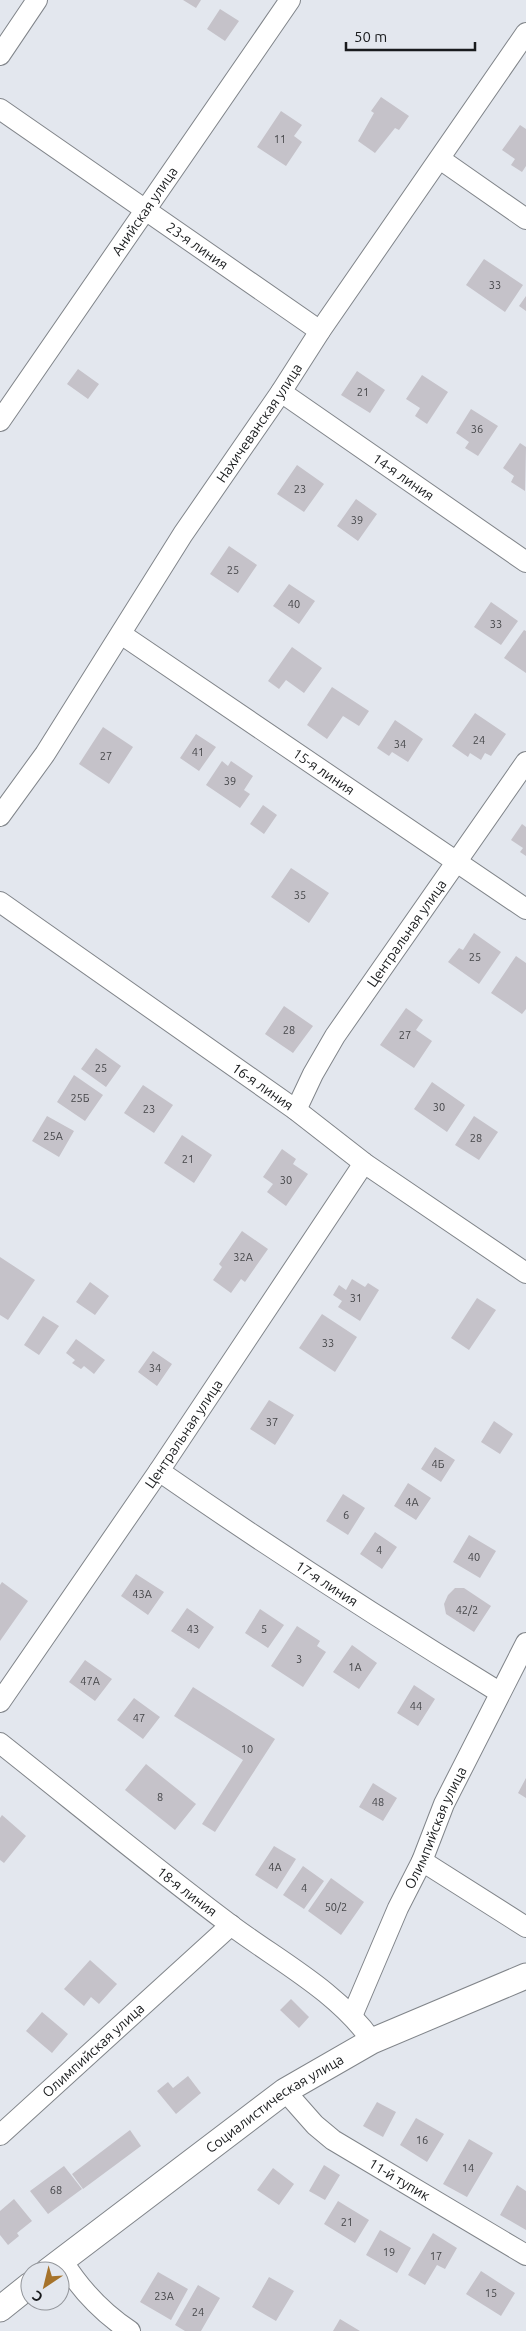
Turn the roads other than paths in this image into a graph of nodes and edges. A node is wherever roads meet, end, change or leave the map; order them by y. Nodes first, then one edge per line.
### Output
1 (37, 0) edge
2 (290, 0) edge
3 (526, 33) edge
4 (0, 55) edge
5 (0, 109) edge
6 (440, 159) junction
7 (146, 210) junction
8 (526, 219) edge
9 (320, 331) junction
10 (281, 392) junction
11 (0, 421) edge
12 (526, 562) edge
13 (121, 634) junction
14 (526, 762) edge
15 (0, 816) edge
16 (457, 861) junction
17 (0, 902) edge
18 (526, 909) edge
19 (296, 1110) junction
20 (364, 1163) junction
21 (526, 1273) edge
22 (159, 1471) junction
23 (526, 1643) edge
24 (499, 1692) junction
25 (0, 1702) edge
26 (0, 1743) edge
27 (422, 1861) junction
28 (231, 1926) junction
29 (526, 1927) edge
30 (526, 1976) edge
31 (352, 2016) junction
32 (372, 2041) junction
33 (285, 2090) junction
34 (0, 2135) edge
35 (526, 2255) edge
36 (62, 2261) edge
37 (70, 2279) edge
38 (20, 2293) edge
39 (0, 2309) edge
40 (130, 2331) edge

1 - 4 street
2 - 7 street, Анийская улица
3 - 6 street, Нахичеванская улица
5 - 7 street, 23-я линия
6 - 8 street
6 - 9 street, Нахичеванская улица
7 - 9 street, 23-я линия
7 - 11 street, Анийская улица
9 - 10 street, Нахичеванская улица
10 - 12 street, 14-я линия
10 - 13 street, Нахичеванская улица
13 - 15 street, Нахичеванская улица
13 - 16 street, 15-я линия
14 - 16 street, Центральная улица
16 - 18 street, 15-я линия
16 - 19 street, Центральная улица
17 - 19 street, 16-я линия
19 - 20 street, 16-я линия
20 - 21 street, 16-я линия
20 - 22 street, Центральная улица
22 - 24 street, 17-я линия
22 - 25 street, Центральная улица
23 - 24 street, Олимпийская улица
24 - 27 street, Олимпийская улица
26 - 28 street, 18-я линия
27 - 29 street
27 - 31 street, Олимпийская улица
28 - 31 street, 18-я линия
28 - 34 street, Олимпийская улица
30 - 32 street, Социалистическая улица
31 - 32 street, 18-я линия
32 - 33 street, Социалистическая улица
33 - 35 street, 11-й тупик
33 - 36 street, Социалистическая улица
37 - 40 street
38 - 39 street

